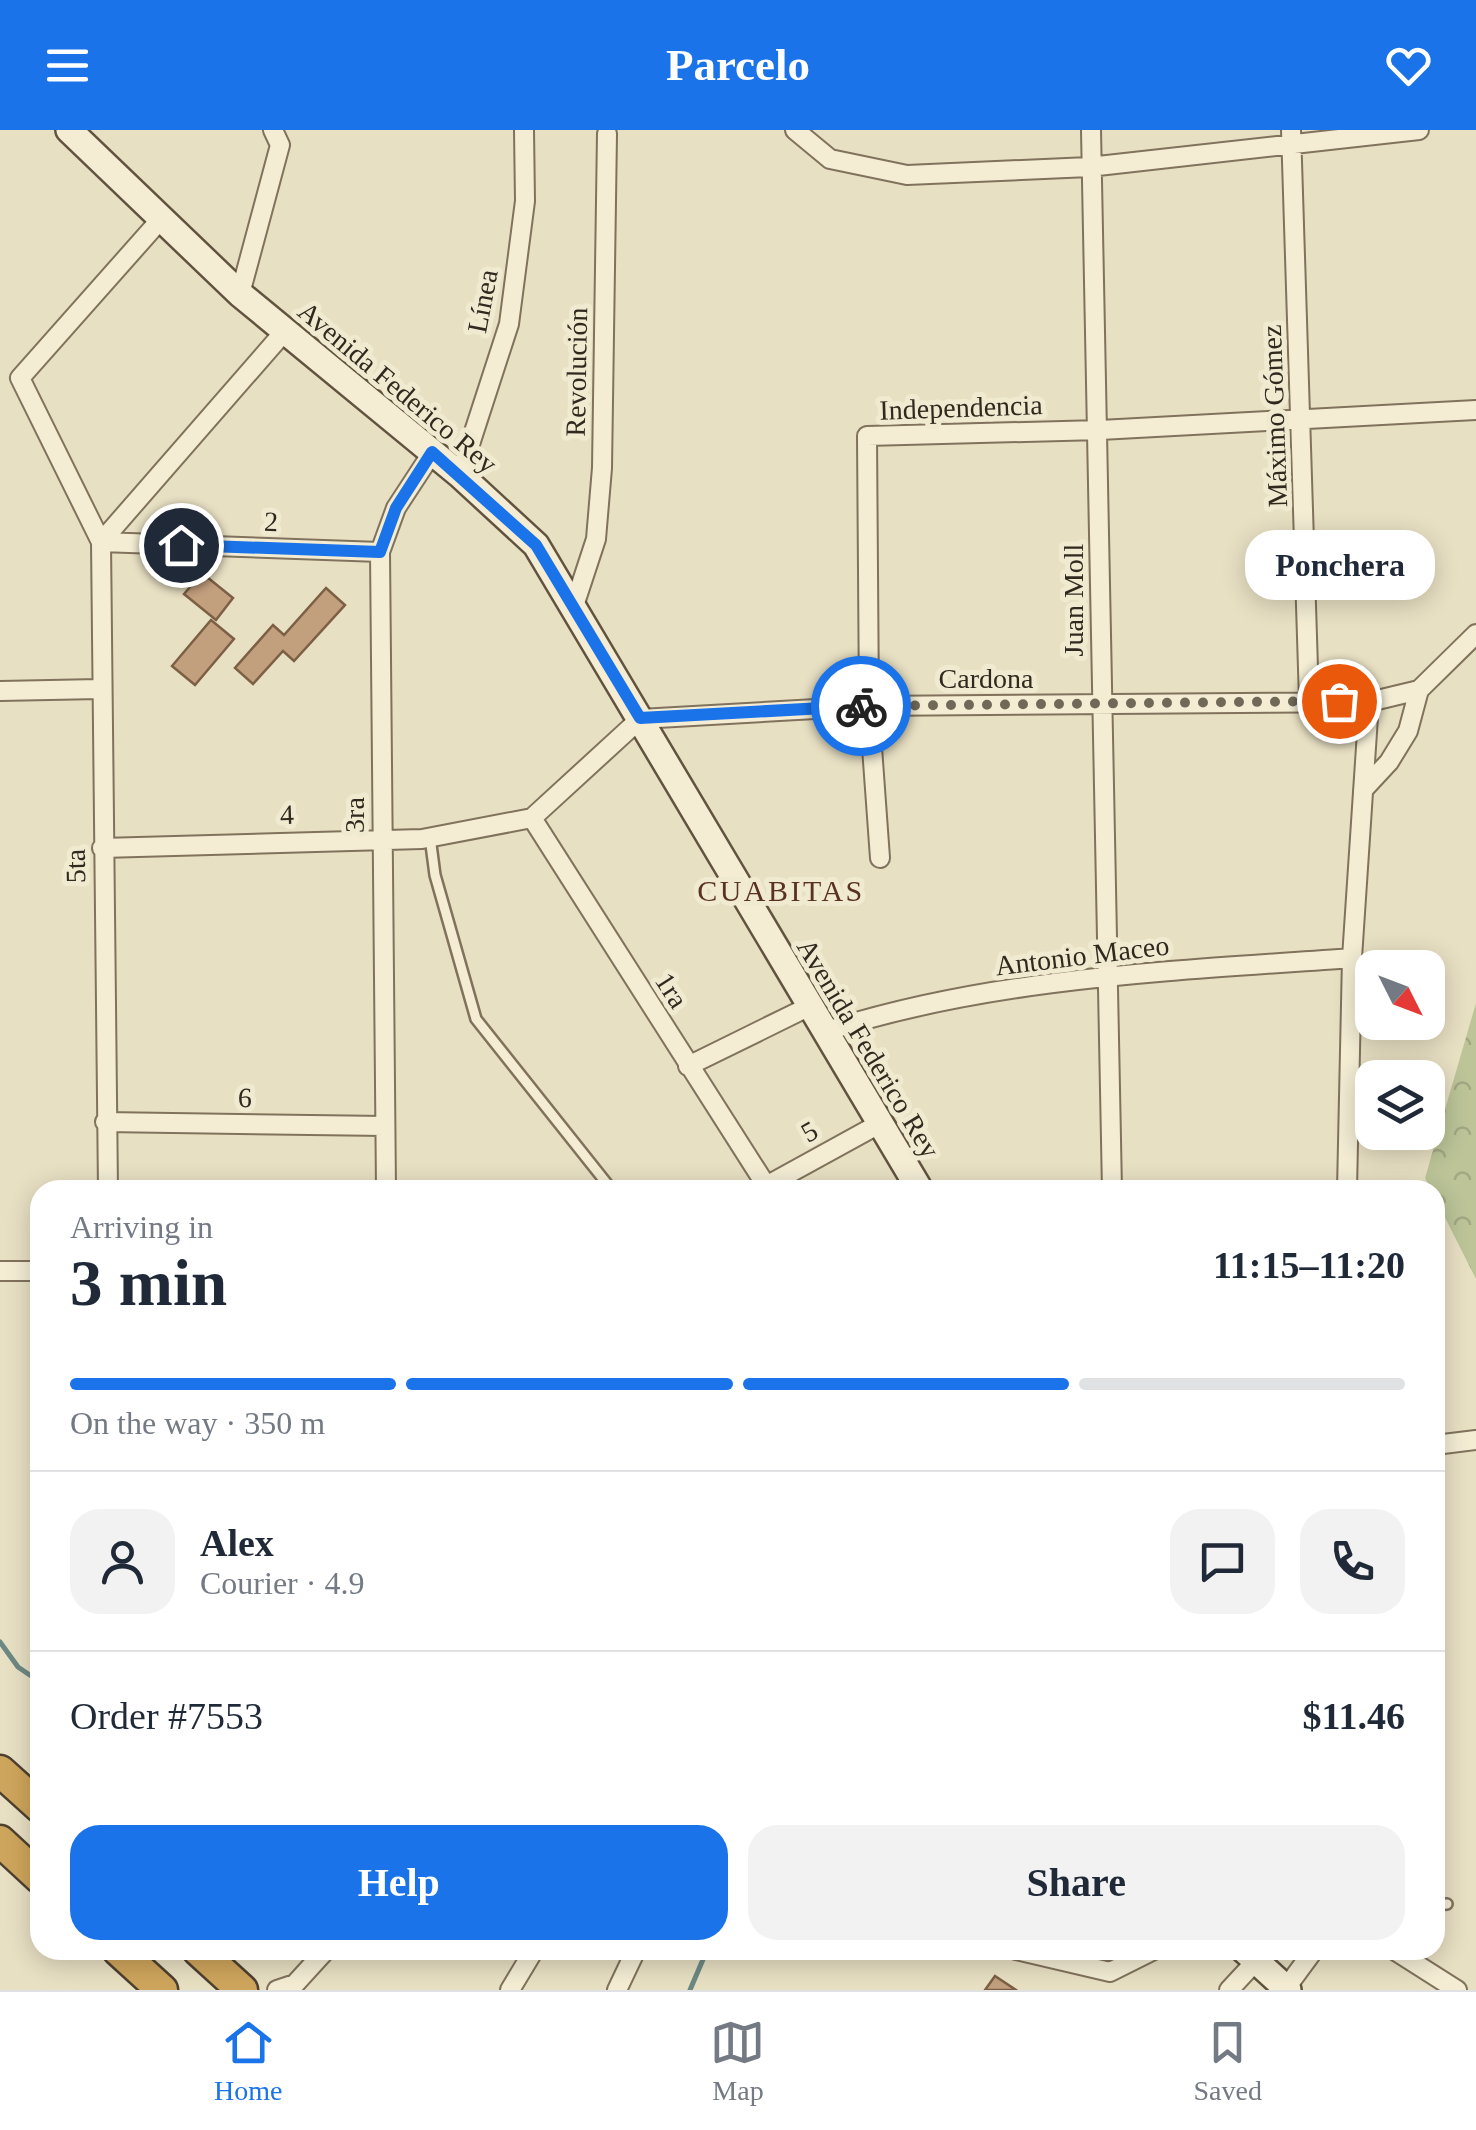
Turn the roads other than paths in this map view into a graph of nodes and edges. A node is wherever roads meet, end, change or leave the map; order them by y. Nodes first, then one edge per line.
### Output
1 (69, 130) edge
2 (273, 130) edge
3 (524, 130) edge
4 (795, 130) edge
5 (1091, 130) edge
6 (1419, 130) edge
7 (607, 134) dead end
8 (1291, 137) edge
9 (1089, 167) junction
10 (162, 219) junction
11 (240, 294) junction
12 (284, 332) junction
13 (1476, 410) edge
14 (1302, 420) junction
15 (1100, 430) junction
16 (432, 452) junction
17 (460, 475) junction
18 (101, 542) junction
19 (380, 552) junction
20 (574, 606) junction
21 (1472, 640) edge
22 (100, 689) junction
23 (1419, 690) junction
24 (0, 692) edge
25 (1310, 700) junction
26 (1369, 702) junction
27 (1102, 704) junction
28 (869, 706) junction
29 (640, 718) junction
30 (1363, 790) junction
31 (532, 818) junction
32 (430, 837) junction
33 (382, 838) junction
34 (102, 848) junction
35 (880, 858) dead end
36 (1352, 958) junction
37 (1105, 977) junction
38 (808, 1007) junction
39 (824, 1032) junction
40 (688, 1066) junction
41 (105, 1122) junction
42 (879, 1124) junction
43 (385, 1126) junction
44 (108, 1180) edge
45 (386, 1180) edge
46 (604, 1180) edge
47 (763, 1180) edge
48 (782, 1180) edge
49 (914, 1180) edge
50 (1112, 1180) edge
51 (1347, 1180) edge
52 (0, 1271) edge
53 (30, 1272) edge
54 (1476, 1440) edge
55 (1445, 1444) edge
56 (0, 1771) edge
57 (30, 1798) edge
58 (0, 1841) edge
59 (22, 1871) edge
60 (129, 1960) edge
61 (209, 1960) edge
62 (317, 1960) edge
63 (528, 1960) edge
64 (631, 1960) edge
65 (1059, 1960) edge
66 (1134, 1960) edge
67 (1297, 1960) edge
68 (1410, 1960) edge
69 (1270, 1976) edge
70 (162, 1990) edge
71 (242, 1990) edge
72 (278, 1990) edge
73 (510, 1990) edge
74 (617, 1990) edge
75 (1229, 1990) edge
76 (1456, 1990) edge

1 - 10 main road, Avenida Federico Rey
2 - 11 street
3 - 17 street, Línea
4 - 9 street
5 - 9 street, Juan Moll
6 - 8 street
7 - 20 street, Revolución
8 - 9 street
8 - 14 street, Máximo Gómez
9 - 15 street, Juan Moll
10 - 11 main road, Avenida Federico Rey
10 - 18 street, 5ta
11 - 12 main road, Avenida Federico Rey
12 - 16 main road, Avenida Federico Rey
12 - 18 street
13 - 14 street, Independencia
14 - 15 street, Independencia
14 - 25 street, Máximo Gómez
15 - 27 street, Juan Moll
15 - 28 street, Independencia
16 - 17 main road, Avenida Federico Rey
16 - 19 street, 3ra
17 - 20 main road, Avenida Federico Rey
18 - 19 street, 2
18 - 22 street, 5ta
19 - 33 street, 3ra
20 - 29 main road, Avenida Federico Rey
21 - 23 street
22 - 24 street
22 - 34 street, 5ta
23 - 26 street, Cardona
23 - 30 street
25 - 26 street, Cardona
25 - 27 street, Cardona
26 - 30 street
27 - 28 street, Cardona
27 - 37 street, Juan Moll
28 - 29 street, Cardona
28 - 35 street, Independencia
29 - 31 street
29 - 38 main road, Avenida Federico Rey
30 - 36 street
31 - 32 street, 4
31 - 40 street, 1ra
32 - 33 street, 4
32 - 46 lane
33 - 34 street, 4
33 - 43 street, 3ra
34 - 41 street, 5ta
36 - 37 street, Antonio Maceo
36 - 51 street
37 - 39 street, Antonio Maceo
37 - 50 street, Juan Moll
38 - 39 main road, Avenida Federico Rey
38 - 40 street
39 - 42 main road, Avenida Federico Rey
40 - 47 street, 1ra
41 - 43 street, 6
41 - 44 street, 5ta
42 - 48 street, 5
42 - 49 main road, Avenida Federico Rey
43 - 45 street, 3ra
52 - 53 street
54 - 55 street
56 - 57 highway
58 - 59 highway
60 - 70 highway
61 - 71 highway
62 - 72 street
63 - 73 street
64 - 74 street
65 - 66 street
67 - 69 street
68 - 76 street
69 - 75 street

